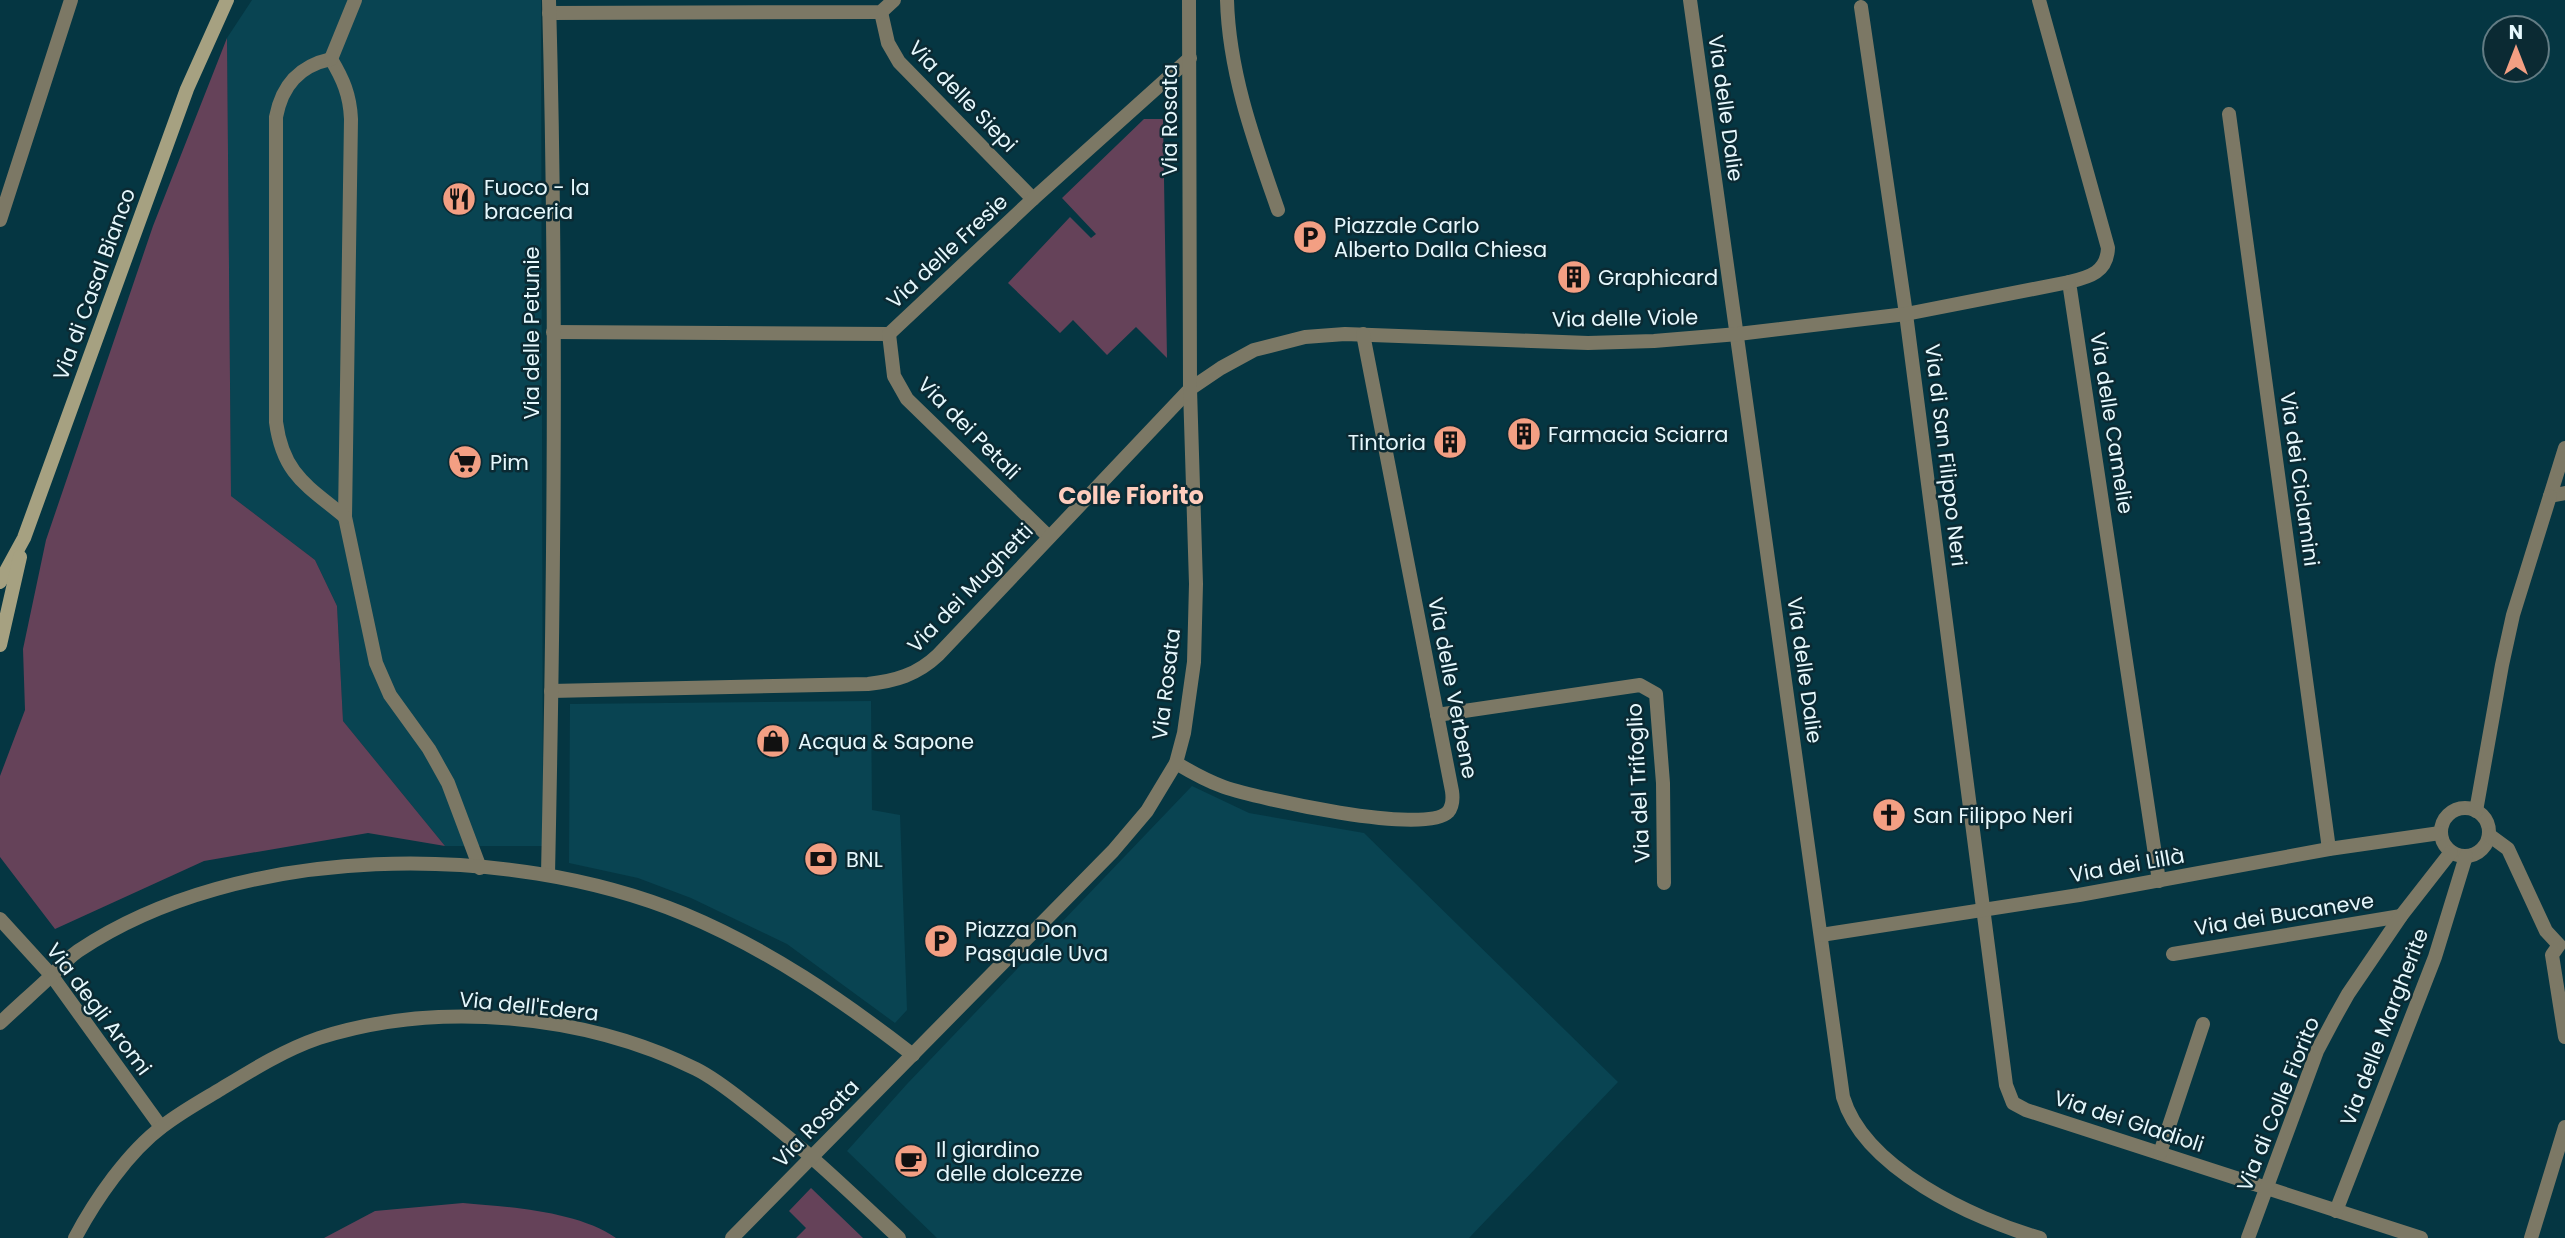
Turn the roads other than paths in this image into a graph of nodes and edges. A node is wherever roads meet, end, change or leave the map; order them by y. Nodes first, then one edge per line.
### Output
1 (71, 0) edge
2 (227, 0) edge
3 (355, 0) edge
4 (894, 0) edge
5 (1189, 0) edge
6 (1227, 0) edge
7 (1690, 0) edge
8 (2039, 0) edge
9 (549, 6) edge
10 (1861, 7) dead end
11 (881, 12) junction
12 (1189, 58) junction
13 (331, 59) junction
14 (2229, 114) dead end
15 (6, 186) edge
16 (1033, 199) junction
17 (1278, 209) dead end
18 (0, 220) edge
19 (2069, 282) junction
20 (1906, 314) junction
21 (553, 332) junction
22 (889, 334) junction
23 (1363, 334) junction
24 (1738, 334) junction
25 (1191, 389) junction
26 (2565, 448) edge
27 (2565, 493) edge
28 (2550, 496) junction
29 (345, 517) junction
30 (1049, 537) junction
31 (24, 538) junction
32 (0, 582) edge
33 (0, 645) edge
34 (551, 691) junction
35 (1437, 715) junction
36 (1176, 763) junction
37 (2476, 811) junction
38 (2440, 833) junction
39 (2488, 835) junction
40 (2329, 849) junction
41 (2451, 852) junction
42 (2466, 856) junction
43 (480, 868) junction
44 (548, 876) junction
45 (2160, 881) junction
46 (1664, 883) dead end
47 (1984, 909) junction
48 (2401, 916) junction
49 (0, 919) edge
50 (1821, 935) junction
51 (2562, 947) edge
52 (2173, 954) dead end
53 (51, 975) junction
54 (0, 1023) edge
55 (2203, 1024) dead end
56 (2565, 1037) edge
57 (913, 1055) junction
58 (161, 1127) junction
59 (2565, 1127) edge
60 (2160, 1153) junction
61 (813, 1156) junction
62 (2266, 1188) junction
63 (2336, 1211) junction
64 (2033, 1237) edge
65 (75, 1238) edge
66 (732, 1238) edge
67 (899, 1238) edge
68 (2248, 1238) edge
69 (2421, 1238) edge
70 (2531, 1238) edge

1 - 15 street
2 - 31 main road, Via di Casal Bianco
3 - 13 street
4 - 11 street
5 - 12 street, Via Rosata
6 - 17 street
7 - 24 street, Via delle Dalie
8 - 19 street
9 - 11 street
9 - 21 street, Via delle Petunie
10 - 20 street, Via di San Filippo Neri
11 - 16 street, Via delle Siepi
12 - 16 street, Via delle Fresie
12 - 25 street, Via Rosata
13 - 29 street
13 - 29 street
14 - 40 street, Via dei Ciclamini
15 - 18 street
16 - 22 street, Via delle Fresie
19 - 20 street, Via delle Viole
19 - 45 street, Via delle Camelie
20 - 24 street, Via delle Viole
20 - 47 street, Via di San Filippo Neri
21 - 22 street, Via delle Fresie
21 - 34 street, Via delle Petunie
22 - 30 street, Via dei Petali
23 - 24 street, Via delle Viole
23 - 25 street, Via delle Viole
23 - 35 street, Via delle Verbene
24 - 50 street, Via delle Dalie
25 - 30 street, Via dei Mughetti
25 - 36 street, Via Rosata
26 - 28 street
27 - 28 street
28 - 37 street
29 - 43 street
30 - 34 street, Via dei Mughetti
31 - 32 main road, Via di Casal Bianco
31 - 33 main road
34 - 44 street, Via delle Petunie
35 - 36 street, Via delle Verbene
35 - 46 street, Via del Trifoglio
36 - 57 street, Via Rosata
37 - 38 street
37 - 39 street
38 - 40 street, Via dei Lillà
38 - 41 street
39 - 42 street
39 - 51 street
40 - 45 street, Via dei Lillà
41 - 42 street
41 - 48 street, Via di Colle Fiorito
42 - 63 street, Via delle Margherite
43 - 44 street
43 - 53 street
44 - 57 street
45 - 47 street, Via dei Lillà
47 - 50 street, Via dei Lillà
47 - 60 street, Via dei Gladioli
48 - 52 street, Via dei Bucaneve
48 - 62 street, Via di Colle Fiorito
49 - 53 street, Via degli Aromi
50 - 64 street, Via delle Dalie
51 - 56 street
53 - 54 street
53 - 58 street, Via degli Aromi
55 - 60 street
57 - 61 street, Via Rosata
58 - 61 street, Via dell'Edera
58 - 65 street, Via dell'Edera
59 - 70 street
60 - 62 street, Via dei Gladioli
61 - 66 street, Via Rosata
61 - 67 street, Via dell'Edera
62 - 63 street, Via dei Gladioli
62 - 68 street, Via di Colle Fiorito
63 - 69 street, Via dei Gladioli

